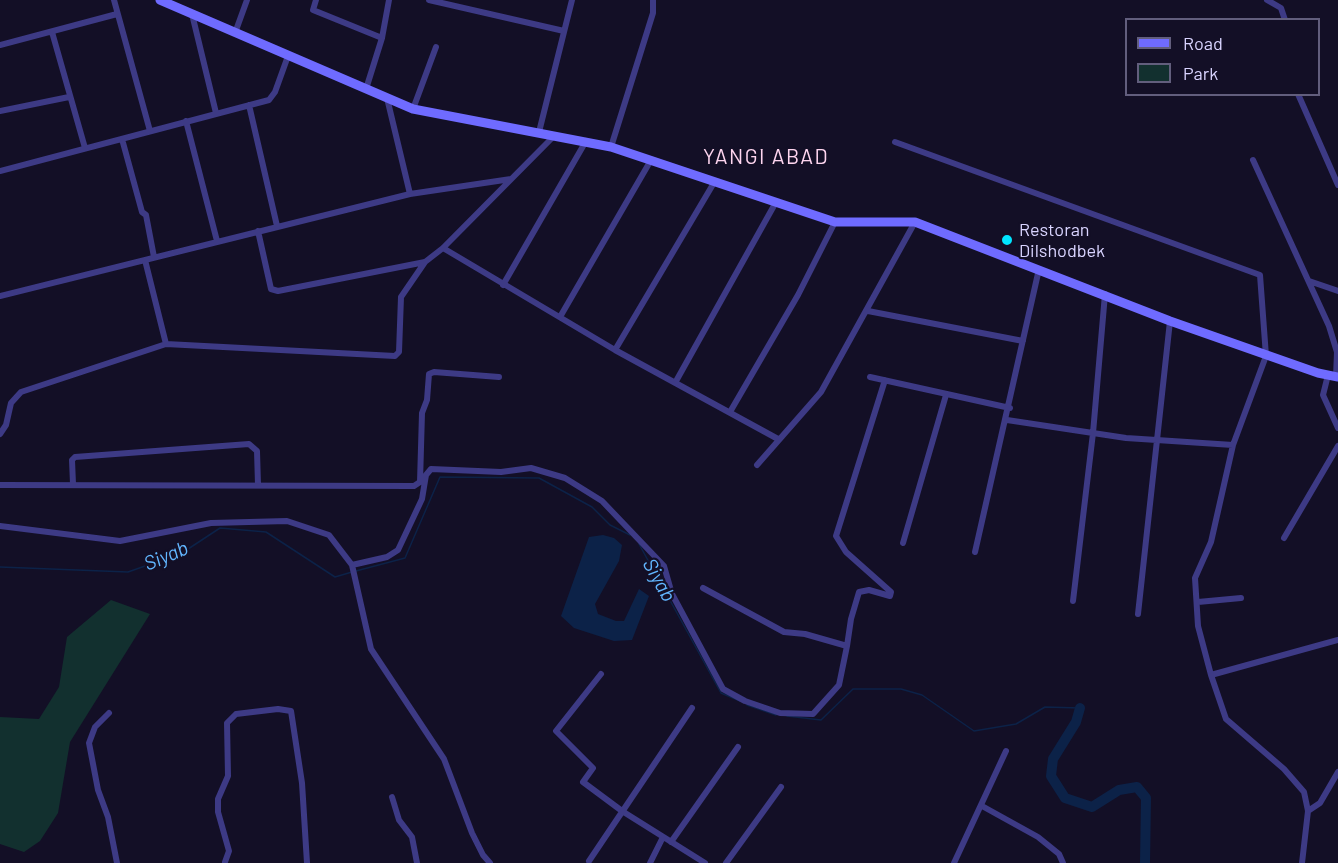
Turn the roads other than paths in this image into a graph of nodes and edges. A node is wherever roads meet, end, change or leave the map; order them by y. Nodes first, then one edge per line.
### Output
1 (114, 0) edge
2 (160, 0) edge
3 (247, 0) edge
4 (316, 0) edge
5 (389, 0) edge
6 (429, 0) edge
7 (572, 0) edge
8 (652, 0) edge
9 (1267, 0) edge
10 (117, 14) junction
11 (192, 14) junction
12 (1284, 18) edge
13 (564, 31) junction
14 (52, 32) junction
15 (235, 33) junction
16 (382, 38) junction
17 (0, 45) edge
18 (436, 47) dead end
19 (288, 56) junction
20 (366, 89) junction
21 (1300, 96) edge
22 (69, 97) junction
23 (387, 98) junction
24 (249, 105) junction
25 (413, 110) junction
26 (0, 111) edge
27 (216, 113) junction
28 (186, 121) junction
29 (150, 131) junction
30 (539, 132) junction
31 (552, 138) junction
32 (122, 139) junction
33 (586, 141) junction
34 (895, 142) dead end
35 (611, 147) junction
36 (85, 148) junction
37 (651, 160) junction
38 (1253, 160) dead end
39 (0, 171) edge
40 (511, 179) junction
41 (715, 181) junction
42 (1338, 185) edge
43 (410, 194) junction
44 (776, 202) junction
45 (835, 222) junction
46 (915, 222) junction
47 (278, 226) junction
48 (258, 231) junction
49 (217, 241) junction
50 (443, 248) junction
51 (154, 257) junction
52 (145, 260) junction
53 (425, 262) junction
54 (1039, 269) junction
55 (1309, 281) junction
56 (503, 285) junction
57 (1338, 291) edge
58 (1105, 294) junction
59 (0, 296) edge
60 (868, 311) junction
61 (560, 317) junction
62 (1170, 321) junction
63 (1023, 341) junction
64 (166, 344) junction
65 (615, 350) junction
66 (1266, 356) junction
67 (1334, 376) edge
68 (499, 377) dead end
69 (870, 377) dead end
70 (885, 381) junction
71 (675, 383) junction
72 (946, 395) junction
73 (1010, 408) junction
74 (730, 412) junction
75 (1007, 420) junction
76 (1338, 428) edge
77 (1093, 433) junction
78 (0, 434) edge
79 (778, 439) junction
80 (1157, 440) junction
81 (1233, 445) junction
82 (1338, 446) edge
83 (757, 465) dead end
84 (424, 471) junction
85 (73, 484) junction
86 (0, 485) edge
87 (258, 485) junction
88 (0, 526) edge
89 (1284, 538) dead end
90 (903, 543) dead end
91 (975, 552) dead end
92 (352, 565) junction
93 (703, 588) dead end
94 (1241, 598) dead end
95 (1073, 602) dead end
96 (1198, 602) junction
97 (1138, 614) dead end
98 (1338, 640) edge
99 (847, 646) junction
100 (601, 674) dead end
101 (1211, 675) junction
102 (692, 708) dead end
103 (109, 713) dead end
104 (738, 747) dead end
105 (1006, 751) dead end
106 (1338, 772) edge
107 (781, 787) dead end
108 (392, 797) dead end
109 (982, 806) junction
110 (622, 811) junction
111 (1308, 811) junction
112 (663, 837) junction
113 (671, 842) junction
114 (589, 861) dead end
115 (225, 862) edge
116 (117, 863) edge
117 (307, 863) edge
118 (417, 863) edge
119 (490, 863) edge
120 (650, 863) edge
121 (705, 863) edge
122 (726, 863) edge
123 (954, 863) edge
124 (1063, 863) edge
125 (1302, 863) edge

1 - 10 street
2 - 11 street
3 - 15 street
4 - 16 street
5 - 16 street
6 - 13 street
7 - 13 street
8 - 35 street
9 - 12 street
10 - 14 street
10 - 29 street
11 - 15 street
11 - 27 street
13 - 30 street
14 - 17 street
14 - 22 street
15 - 19 street
16 - 20 street
18 - 25 street
19 - 20 street
19 - 24 street
20 - 23 street
21 - 42 street
22 - 26 street
22 - 36 street
23 - 25 street
23 - 43 street
24 - 27 street
24 - 47 street
25 - 30 street
27 - 28 street
28 - 29 street
28 - 49 street
29 - 32 street
30 - 31 street
31 - 33 street
31 - 40 street
32 - 36 street
32 - 51 street
33 - 35 street
33 - 56 street
34 - 66 street
35 - 37 street
36 - 39 street
37 - 41 street
37 - 61 street
38 - 55 street
40 - 43 street
40 - 50 street
41 - 44 street
41 - 65 street
43 - 47 street
44 - 45 street
44 - 71 street
45 - 46 street
45 - 74 street
46 - 54 street
46 - 60 street
47 - 48 street
48 - 49 street
48 - 53 street
49 - 51 street
50 - 53 street
50 - 56 street
51 - 52 street
52 - 59 street
52 - 64 street
53 - 64 street
54 - 58 street
54 - 63 street
55 - 57 street
55 - 67 street
56 - 61 street
58 - 62 street
58 - 77 street
60 - 63 street
60 - 79 street
61 - 65 street
62 - 66 street
62 - 80 street
63 - 73 street
64 - 78 street
65 - 71 street
66 - 67 street
66 - 81 street
67 - 76 street
68 - 84 street
69 - 70 street
70 - 72 street
70 - 99 street
71 - 74 street
72 - 73 street
72 - 90 street
73 - 75 street
74 - 79 street
75 - 77 street
75 - 91 street
77 - 80 street
77 - 95 street
79 - 83 street
80 - 81 street
80 - 97 street
81 - 96 street
82 - 89 street
84 - 87 street
84 - 92 street
84 - 99 street
85 - 86 street
85 - 87 street
85 - 87 street
88 - 92 street
92 - 119 street
93 - 99 street
94 - 96 street
96 - 101 street
98 - 101 street
100 - 110 street
101 - 111 street
102 - 110 street
103 - 116 street
104 - 113 street
105 - 109 street
106 - 111 street
107 - 122 street
108 - 118 street
109 - 123 street
109 - 124 street
110 - 112 street
110 - 114 street
111 - 125 street
112 - 113 street
112 - 120 street
113 - 121 street
115 - 117 street

